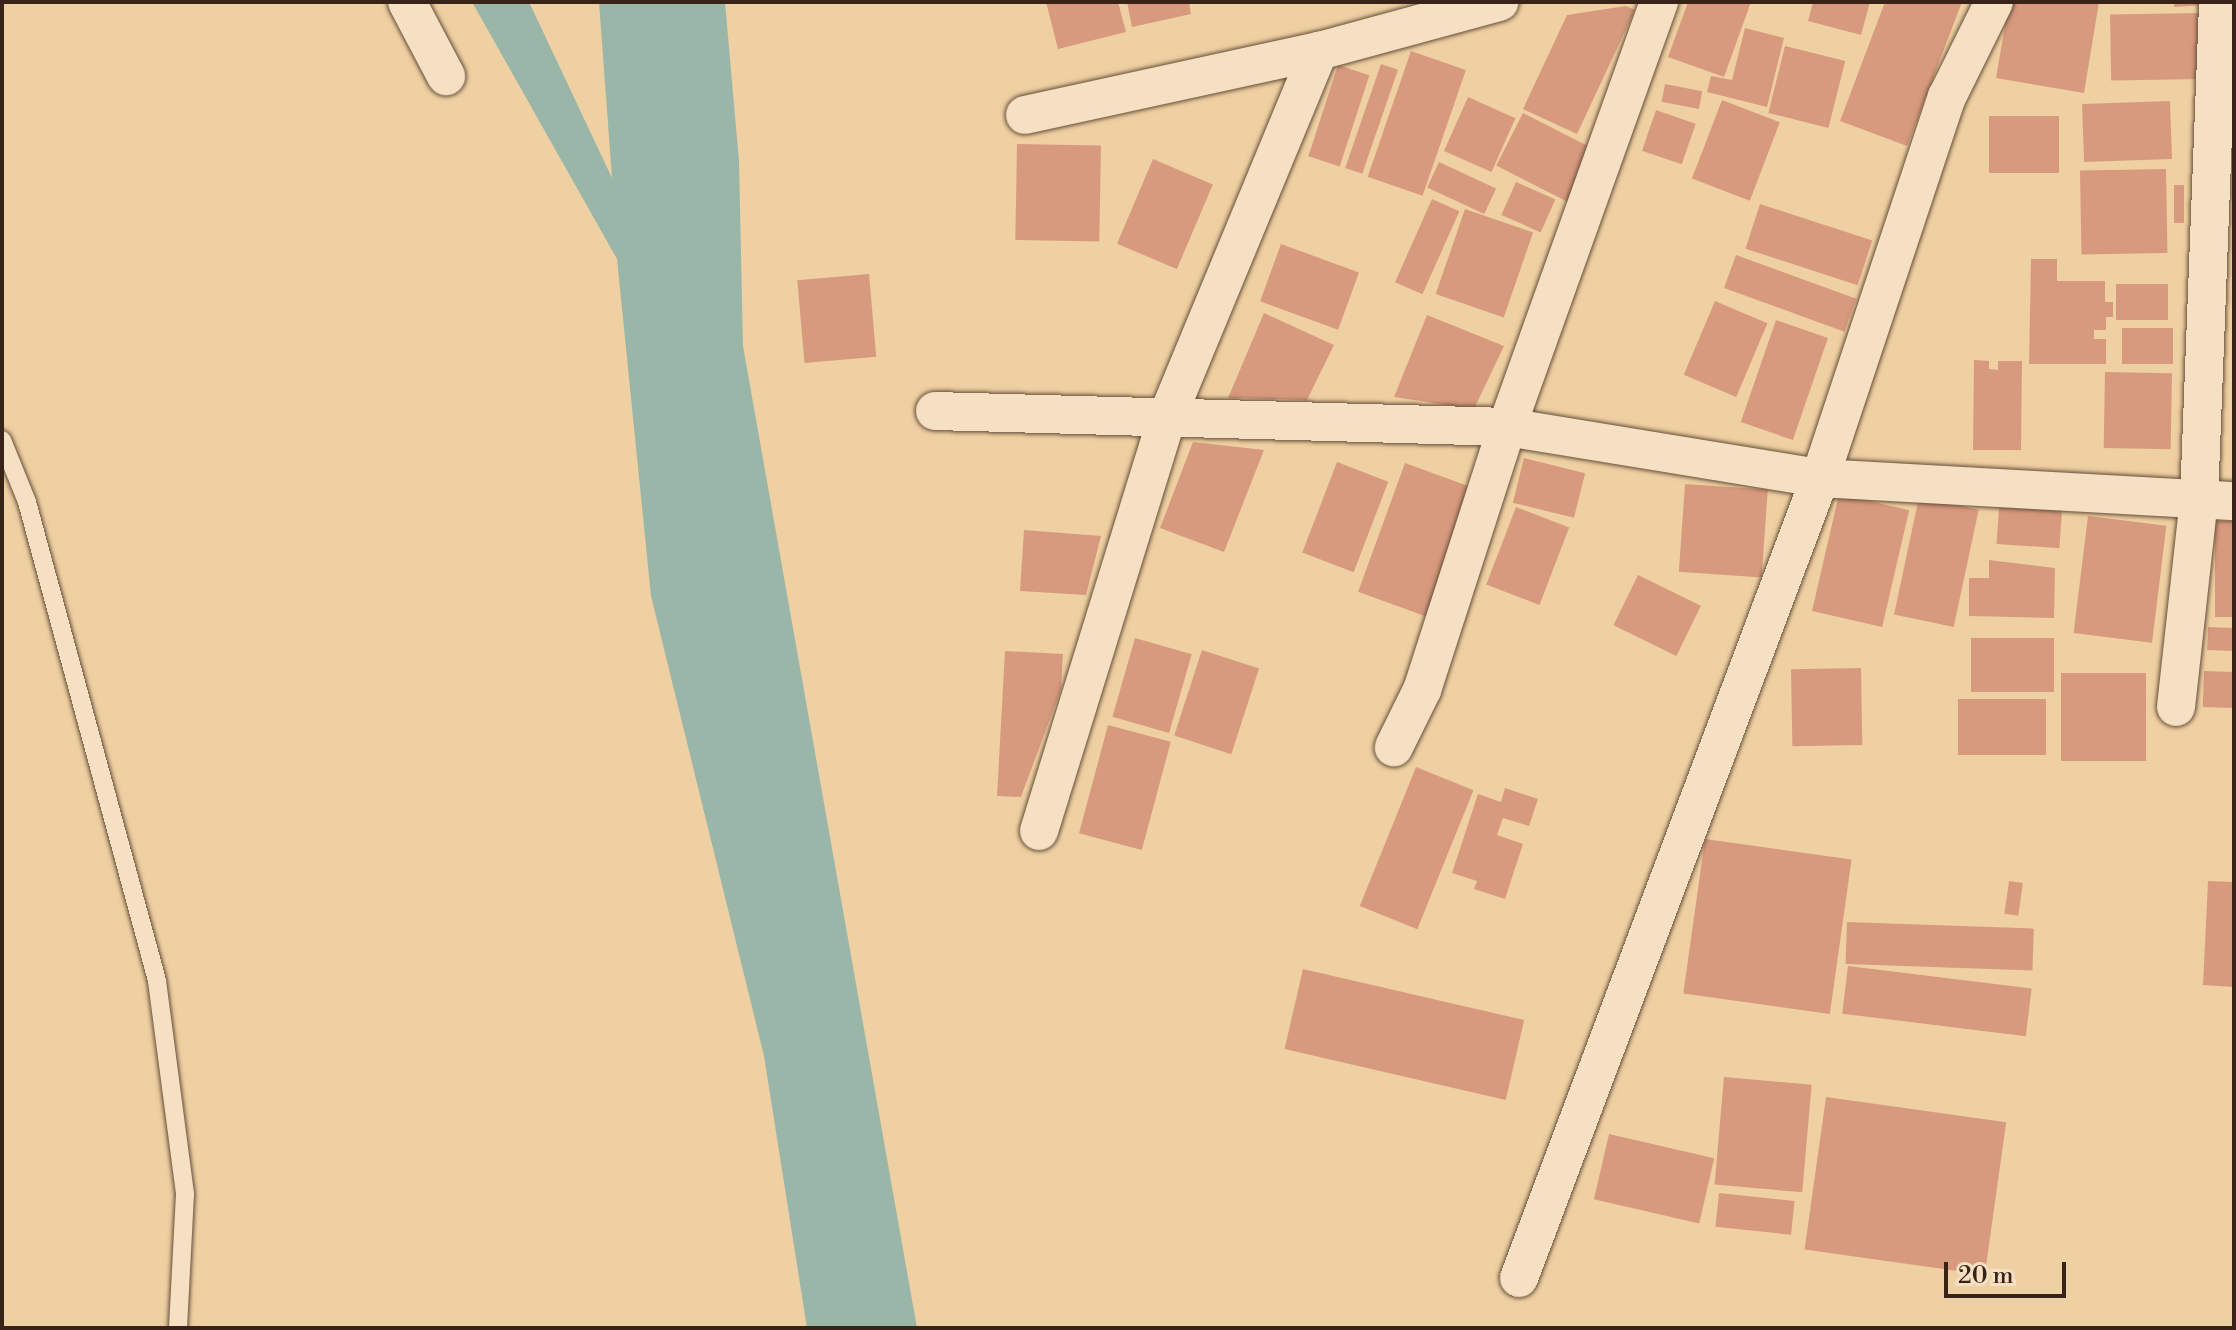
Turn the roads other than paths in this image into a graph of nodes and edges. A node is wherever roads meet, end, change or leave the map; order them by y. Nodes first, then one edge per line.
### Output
1 (407, 2) edge
2 (1499, 2) edge
3 (1659, 2) edge
4 (1994, 2) edge
5 (2218, 2) edge
6 (1319, 51) junction
7 (446, 76) dead end
8 (1025, 115) dead end
9 (935, 411) dead end
10 (1168, 415) junction
11 (1507, 427) junction
12 (2, 440) edge
13 (1820, 478) junction
14 (2217, 501) edge
15 (2176, 707) dead end
16 (1394, 747) dead end
17 (1039, 831) dead end
18 (1519, 1278) dead end
19 (178, 1328) edge

1 - 7 street
2 - 6 street
3 - 11 street
4 - 13 street
5 - 14 street
6 - 8 street
6 - 10 street
9 - 10 street
10 - 11 street
10 - 17 street
11 - 13 street
11 - 16 street
12 - 19 lane
13 - 14 street
13 - 18 street
14 - 15 street

